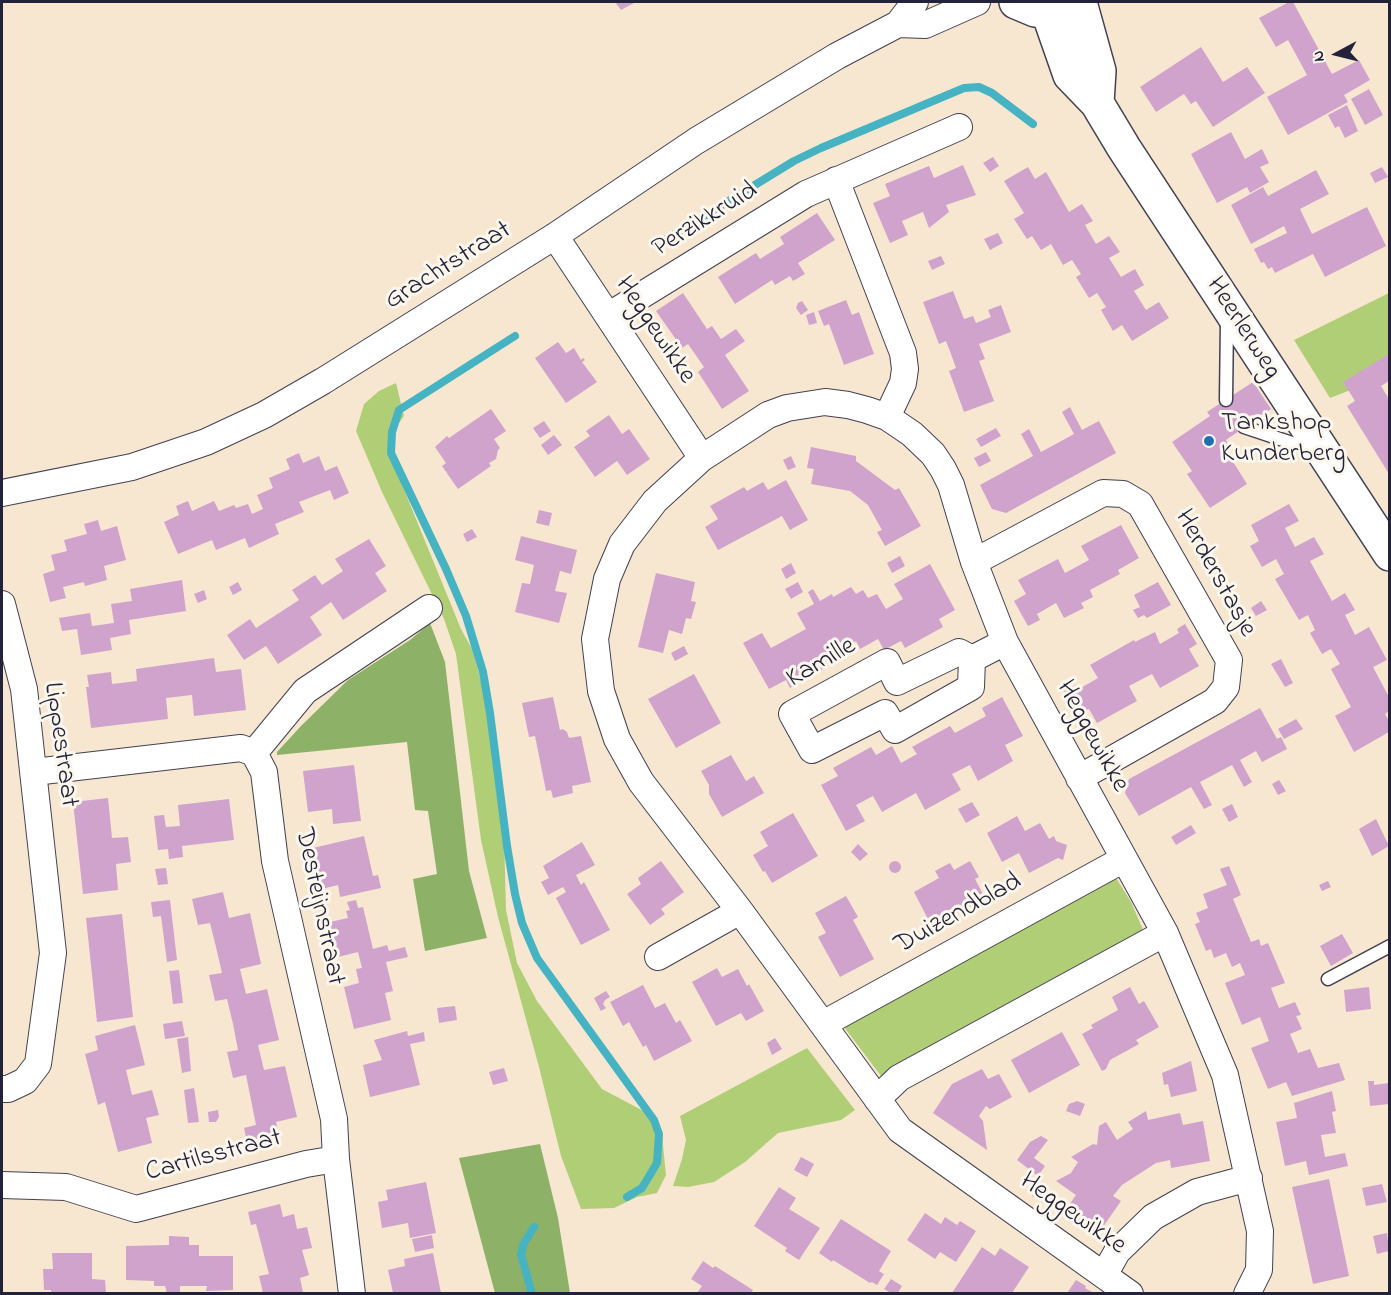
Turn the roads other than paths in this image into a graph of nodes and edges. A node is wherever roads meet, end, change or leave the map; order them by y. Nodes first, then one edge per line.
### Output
1 (915, 2) edge
2 (977, 2) edge
3 (1016, 2) edge
4 (1085, 4) edge
5 (1048, 12) junction
6 (898, 24) junction
7 (1097, 103) junction
8 (959, 127) dead end
9 (836, 180) junction
10 (555, 236) junction
11 (1227, 307) junction
12 (608, 316) junction
13 (1226, 400) dead end
14 (887, 417) junction
15 (1244, 427) dead end
16 (1325, 454) junction
17 (702, 458) junction
18 (2, 493) edge
19 (1389, 554) edge
20 (974, 562) junction
21 (2, 604) edge
22 (429, 608) dead end
23 (1005, 642) junction
24 (972, 659) junction
25 (254, 753) junction
26 (34, 772) junction
27 (1079, 778) junction
28 (1124, 859) junction
29 (740, 911) junction
30 (1165, 933) junction
31 (1389, 946) edge
32 (658, 957) dead end
33 (1328, 979) dead end
34 (823, 1024) junction
35 (2, 1089) edge
36 (877, 1099) junction
37 (336, 1159) junction
38 (1249, 1178) junction
39 (2, 1185) edge
40 (1104, 1275) junction
41 (352, 1293) edge
42 (1130, 1293) edge
43 (1247, 1293) edge

1 - 6 street, Grachtstraat
2 - 6 street, Grachtstraat
3 - 5 main road
4 - 5 main road
4 - 7 main road
5 - 7 main road, Heerlerweg
6 - 10 street, Grachtstraat
7 - 11 main road, Heerlerweg
8 - 9 street, Perzikkruid
9 - 12 street, Perzikkruid
9 - 14 street
10 - 12 street, Heggewikke
10 - 18 street, Grachtstraat
11 - 13 lane
11 - 16 main road, Heerlerweg
12 - 17 street, Heggewikke
14 - 17 street, Heggewikke
14 - 20 street, Heggewikke
15 - 16 lane
16 - 19 main road, Heerlerweg
17 - 29 street, Heggewikke
20 - 23 street, Heggewikke
20 - 27 street, Herderstasje
21 - 26 street, Lippestraat
22 - 25 street
23 - 24 street, Kamille
23 - 27 street, Heggewikke
24 - 24 street, Kamille
25 - 26 street
25 - 37 street, Desteijnstraat
26 - 35 street, Lippestraat
27 - 28 street, Heggewikke
28 - 30 street, Heggewikke
28 - 34 street, Duizendblad
29 - 32 street
29 - 34 street, Heggewikke
30 - 36 street
30 - 38 street, Heggewikke
31 - 33 lane
34 - 36 street, Heggewikke
36 - 40 street, Heggewikke
37 - 39 street, Cartilsstraat
37 - 41 street, Desteijnstraat
38 - 40 street
38 - 43 street, Heggewikke
40 - 42 street, Heggewikke

